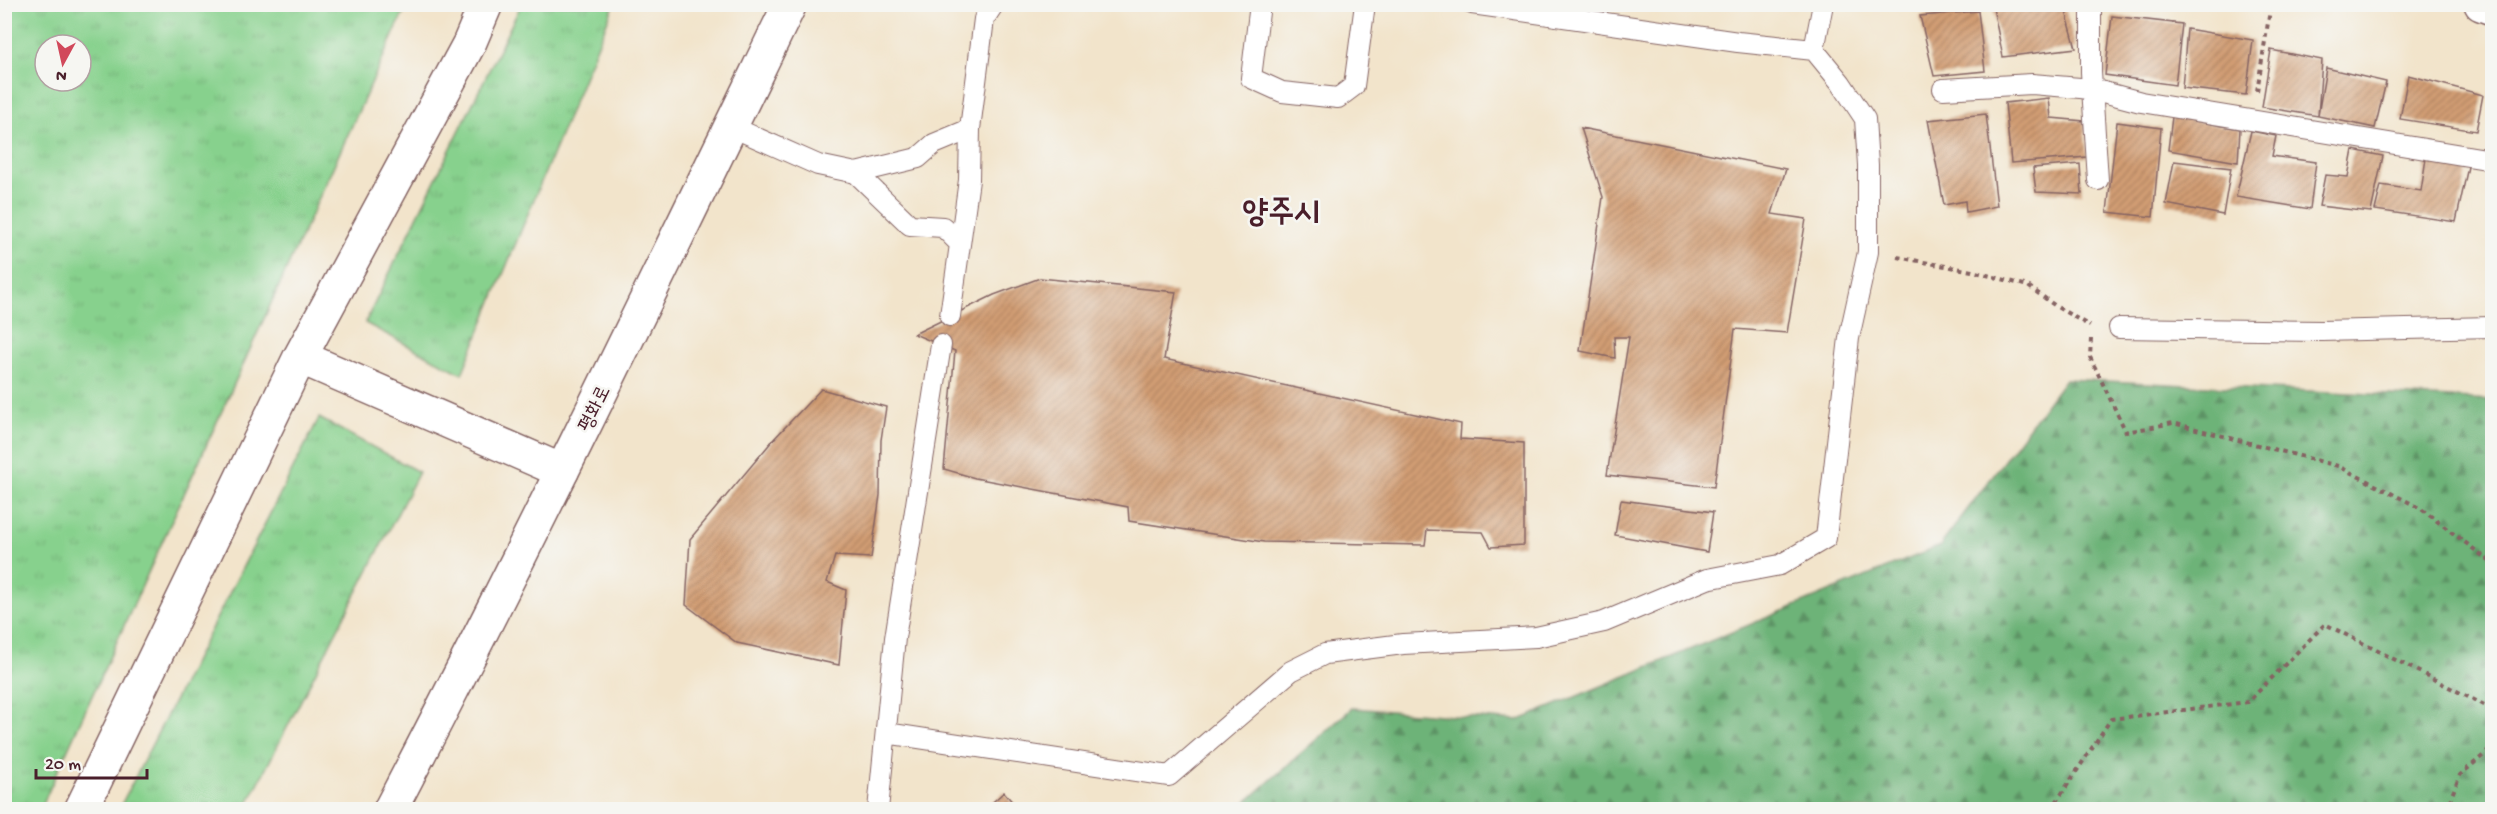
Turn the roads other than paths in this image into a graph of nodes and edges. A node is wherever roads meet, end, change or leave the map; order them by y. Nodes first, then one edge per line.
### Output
1 (486, 4) edge
2 (994, 4) edge
3 (1260, 4) edge
4 (1365, 4) edge
5 (1472, 4) edge
6 (1823, 4) edge
7 (2091, 4) edge
8 (2481, 4) edge
9 (2493, 8) edge
10 (785, 11) edge
11 (1814, 50) junction
12 (1943, 89) dead end
13 (2092, 89) junction
14 (730, 126) junction
15 (970, 129) junction
16 (2493, 160) edge
17 (856, 173) junction
18 (2098, 180) dead end
19 (960, 243) junction
20 (950, 316) dead end
21 (2493, 327) edge
22 (2119, 328) dead end
23 (941, 345) dead end
24 (300, 357) junction
25 (562, 471) junction
26 (886, 732) junction
27 (81, 810) edge
28 (390, 810) edge
29 (878, 810) edge

1 - 24 street
2 - 15 lane
3 - 4 lane
5 - 11 lane
6 - 11 lane
7 - 13 lane
8 - 9 street
10 - 14 street, 평화로
11 - 26 lane
12 - 13 lane
13 - 16 lane
13 - 18 lane
14 - 17 lane
14 - 25 street, 평화로
15 - 17 lane
15 - 19 lane
17 - 19 lane
19 - 20 lane
21 - 22 lane
23 - 26 lane
24 - 25 street
24 - 27 street
25 - 28 street, 평화로
26 - 29 lane

